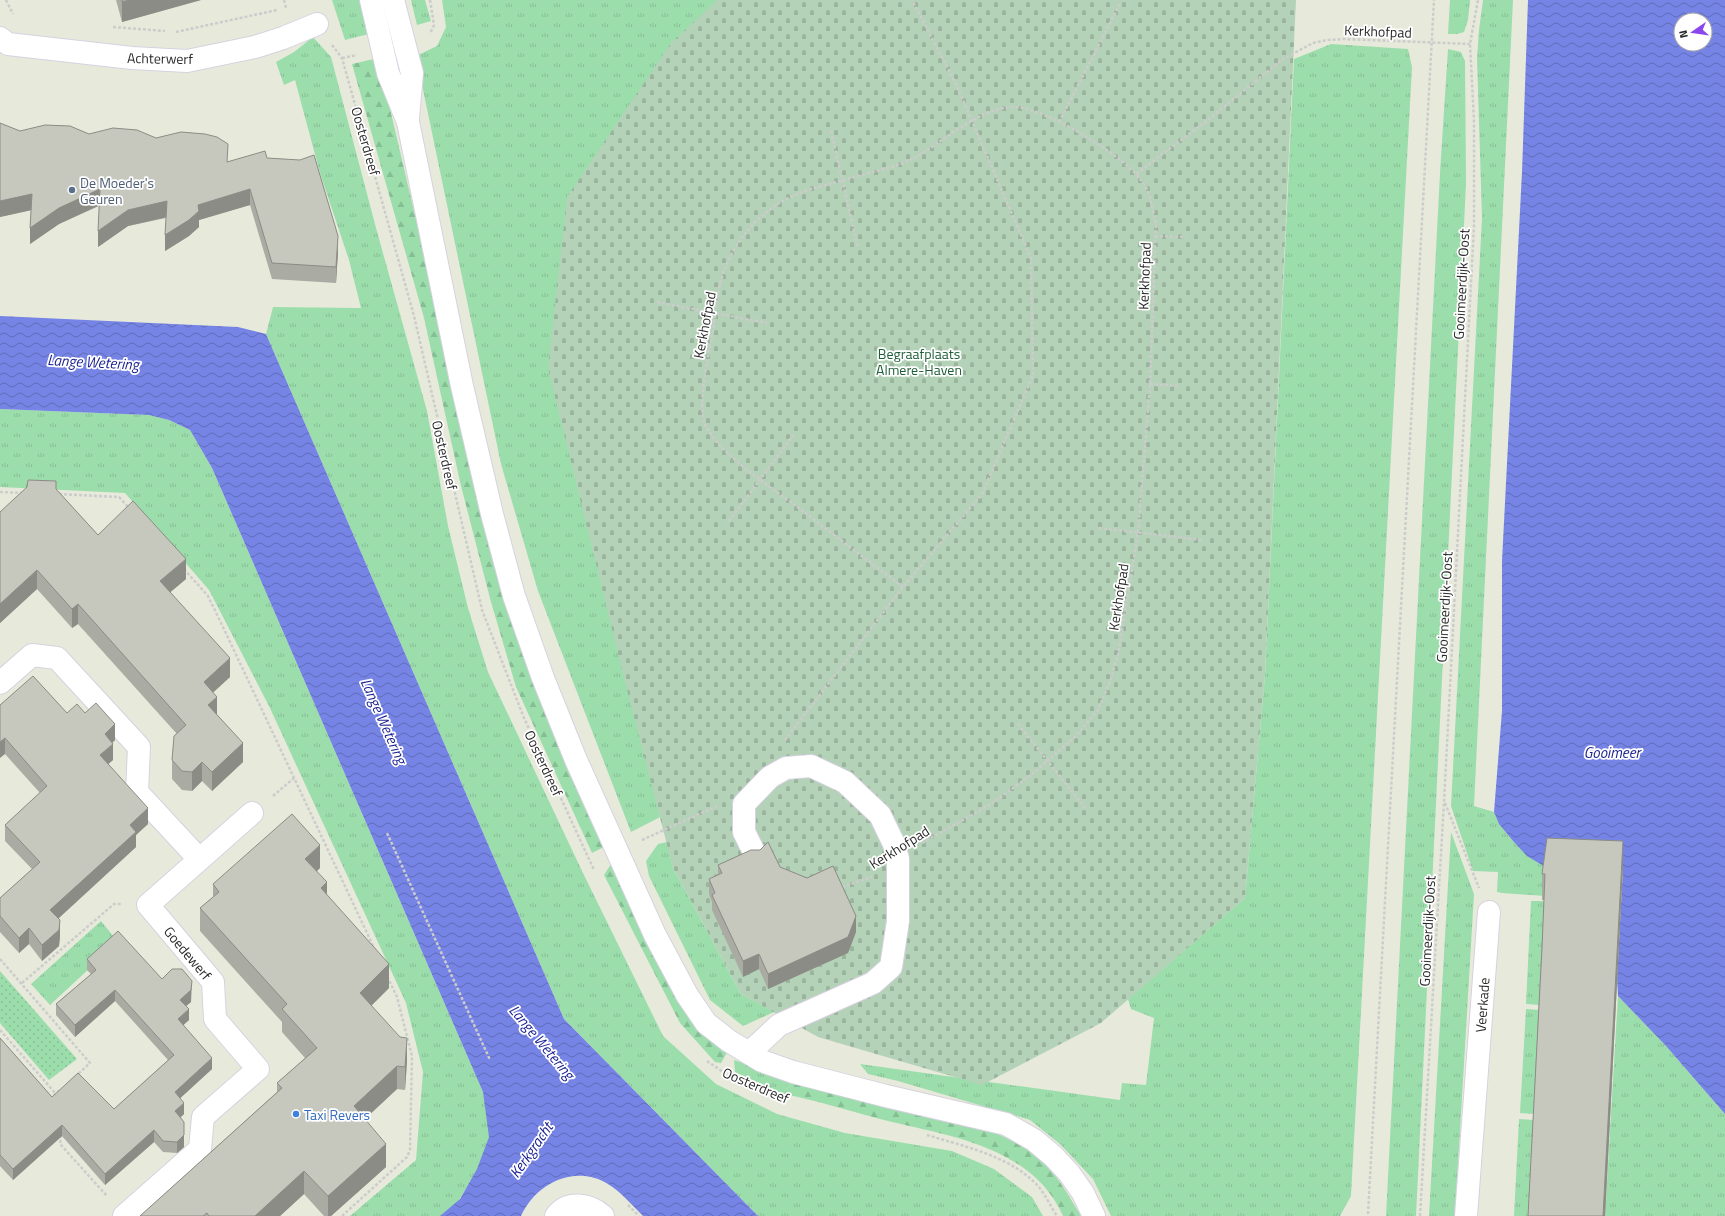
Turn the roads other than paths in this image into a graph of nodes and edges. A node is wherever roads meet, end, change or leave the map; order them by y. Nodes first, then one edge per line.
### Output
1 (371, 0) edge
2 (394, 0) edge
3 (317, 24) dead end
4 (0, 38) edge
5 (408, 122) junction
6 (0, 683) edge
7 (252, 813) dead end
8 (755, 854) edge
9 (199, 859) junction
10 (1489, 912) road end
11 (749, 1053) junction
12 (124, 1216) edge
13 (556, 1216) edge
14 (603, 1216) edge
15 (1094, 1216) edge
16 (1466, 1216) edge

1 - 5 street, Oosterdreef
2 - 5 street, Oosterdreef
3 - 4 street, Achterwerf
5 - 11 street, Oosterdreef
6 - 9 street
7 - 9 street
8 - 11 street, Oosterdreef
9 - 12 street, Goedewerf
10 - 16 street, Veerkade
11 - 15 street, Oosterdreef
13 - 14 street

